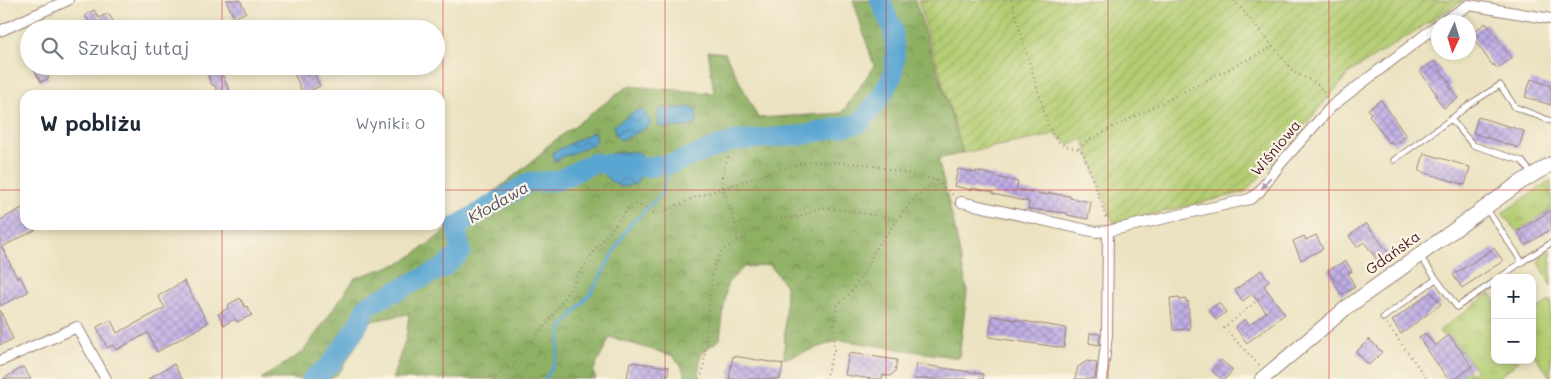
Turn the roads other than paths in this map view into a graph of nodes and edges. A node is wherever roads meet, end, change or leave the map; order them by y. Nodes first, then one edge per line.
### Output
1 (68, 0) edge
2 (1454, 15) edge
3 (1551, 19) edge
4 (24, 20) edge
5 (20, 22) edge
6 (1431, 30) edge
7 (0, 31) edge
8 (1451, 118) junction
9 (1551, 121) edge
10 (1394, 160) dead end
11 (1551, 164) edge
12 (1532, 175) junction
13 (961, 202) road end
14 (1486, 207) junction
15 (1108, 231) junction
16 (1551, 243) edge
17 (1419, 254) junction
18 (1522, 262) junction
19 (1505, 274) edge
20 (1436, 280) junction
21 (1491, 284) edge
22 (1383, 318) road end
23 (0, 361) edge
24 (1265, 376) edge
25 (106, 379) edge
26 (1102, 379) edge

1 - 4 street
2 - 3 street
5 - 7 street
6 -> 15 street, Wiśniowa
8 - 9 lane
8 - 10 lane
8 - 12 lane
11 - 12 street, Gdańska
12 - 14 street, Gdańska
13 - 15 street, Wiśniowa
14 - 17 street, Gdańska
14 - 18 lane
15 - 26 street
16 - 18 lane
17 - 20 lane
17 - 24 street, Gdańska
18 - 19 lane
20 - 21 lane
20 - 22 lane
23 - 25 street

